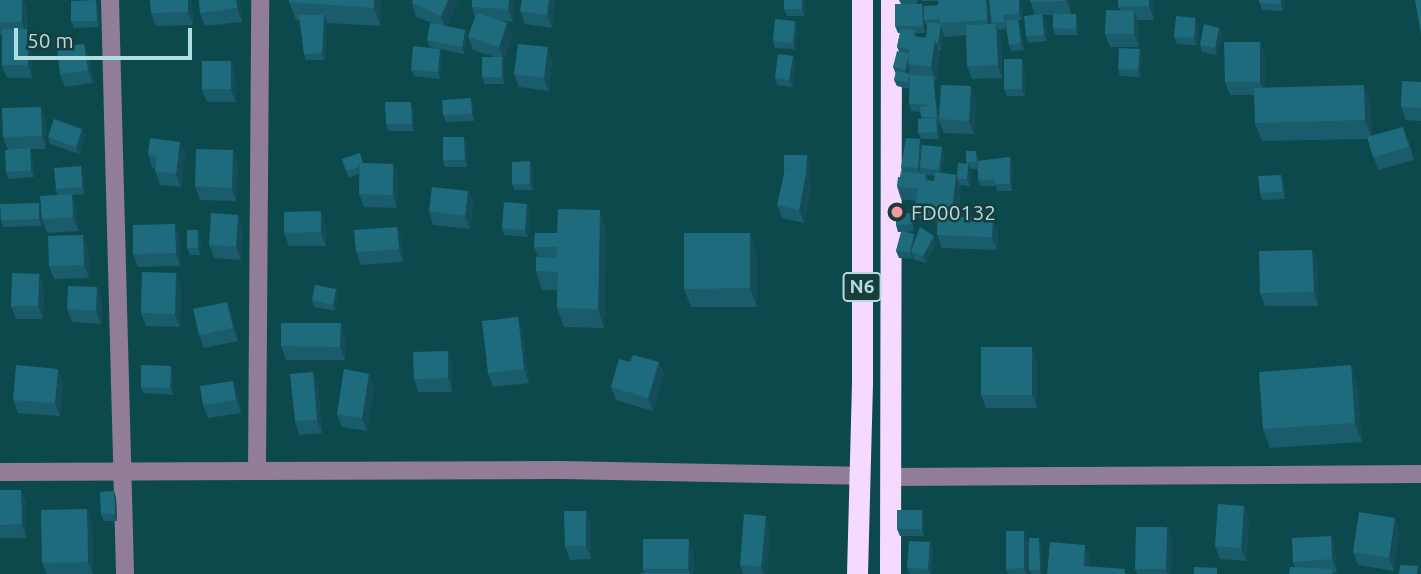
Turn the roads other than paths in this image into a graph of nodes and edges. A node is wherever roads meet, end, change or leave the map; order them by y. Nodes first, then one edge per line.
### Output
1 (110, 0) edge
2 (260, 0) edge
3 (862, 0) edge
4 (891, 0) edge
5 (257, 469) junction
6 (125, 470) junction
7 (0, 472) edge
8 (1421, 474) edge
9 (859, 476) junction
10 (892, 477) junction
11 (125, 574) edge
12 (857, 574) edge
13 (890, 574) edge

1 - 6 street
2 - 5 street
3 - 9 highway, N6
4 - 10 highway, N6
5 - 6 street
5 - 9 street
6 - 7 street
6 - 11 street
8 - 10 street
9 - 12 highway, N6
10 - 13 highway, N6

